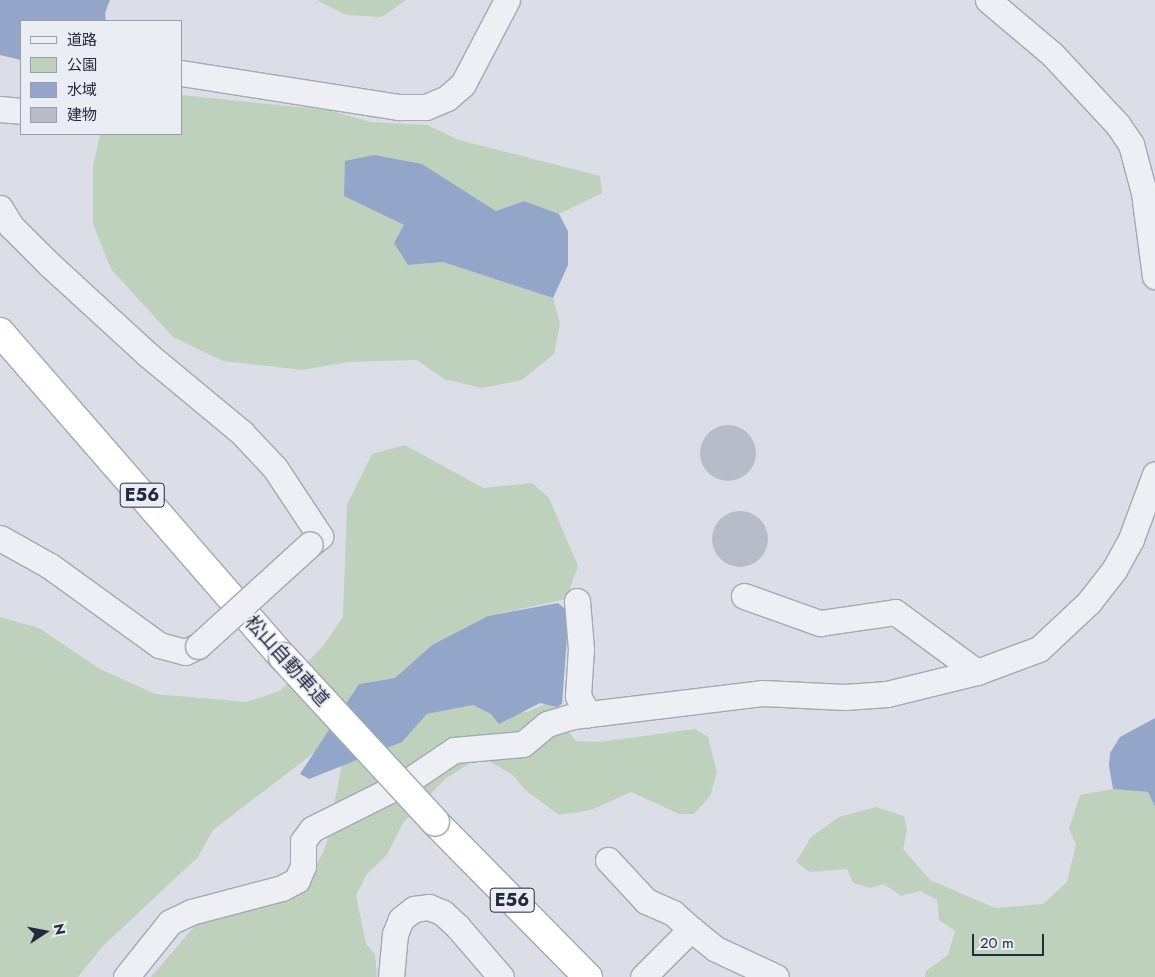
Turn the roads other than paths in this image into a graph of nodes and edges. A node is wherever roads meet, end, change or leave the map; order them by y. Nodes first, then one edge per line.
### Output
1 (507, 0) edge
2 (988, 0) edge
3 (182, 73) edge
4 (0, 109) edge
5 (20, 111) edge
6 (0, 208) edge
7 (1155, 276) edge
8 (0, 332) edge
9 (1155, 474) edge
10 (0, 538) edge
11 (744, 596) dead end
12 (577, 601) dead end
13 (977, 672) junction
14 (588, 714) junction
15 (608, 860) dead end
16 (688, 932) junction
17 (126, 977) edge
18 (391, 977) edge
19 (502, 977) edge
20 (588, 977) edge
21 (643, 977) edge
22 (776, 977) edge

1 - 3 street
2 - 7 street
4 - 5 street
6 - 10 street, bridge
8 - 20 highway, 松山自動車道 / E56, bridge
9 - 13 street
11 - 13 street
12 - 14 street
13 - 14 street
14 - 17 street
15 - 16 street
16 - 21 street
16 - 22 street
18 - 19 street

